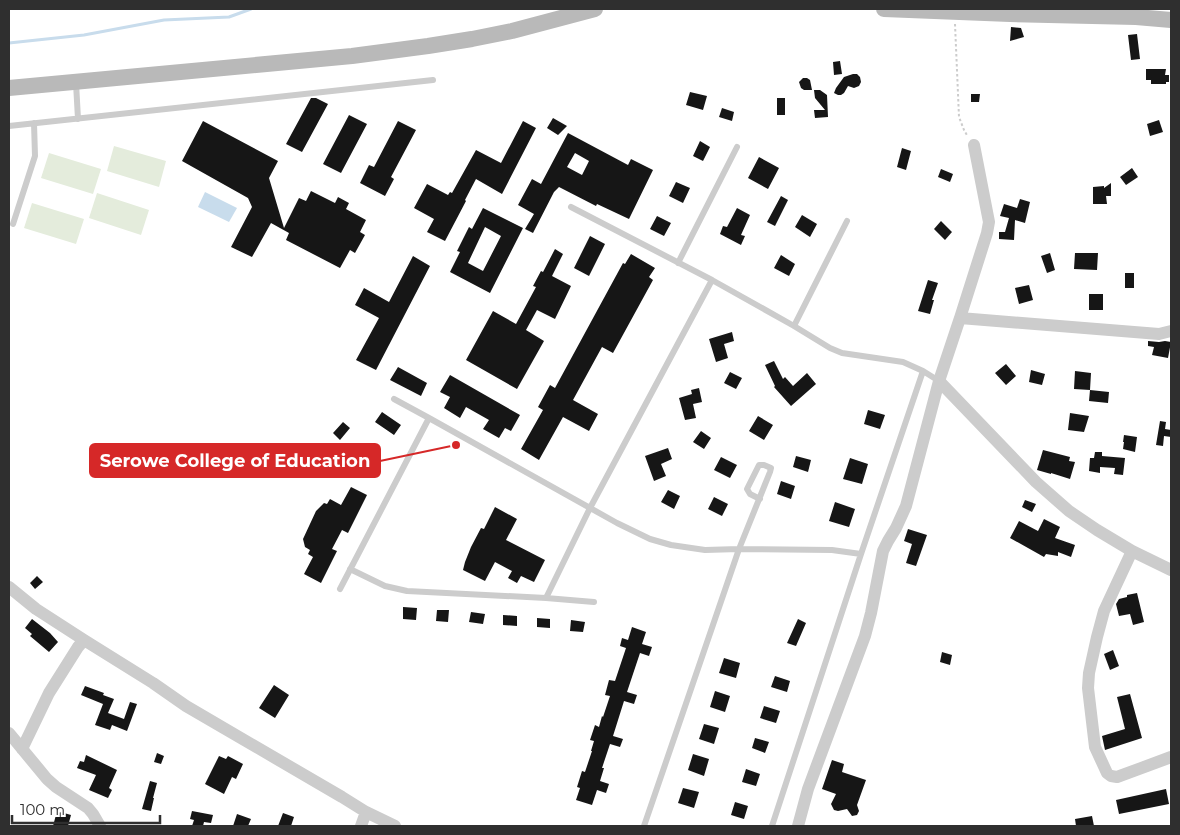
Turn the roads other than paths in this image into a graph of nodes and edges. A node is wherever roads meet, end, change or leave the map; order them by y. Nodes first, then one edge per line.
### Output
1 (594, 9) edge
2 (884, 9) edge
3 (1171, 20) edge
4 (433, 80) dead end
5 (76, 82) junction
6 (9, 88) edge
7 (78, 119) junction
8 (34, 123) junction
9 (9, 126) edge
10 (974, 145) road end
11 (737, 147) dead end
12 (571, 207) dead end
13 (847, 221) dead end
14 (13, 224) dead end
15 (678, 262) junction
16 (712, 280) junction
17 (960, 318) junction
18 (794, 326) junction
19 (1171, 331) edge
20 (923, 371) junction
21 (939, 381) junction
22 (394, 400) dead end
23 (429, 418) junction
24 (760, 499) junction
25 (590, 508) junction
26 (739, 549) junction
27 (1132, 550) junction
28 (861, 554) junction
29 (350, 569) junction
30 (1171, 570) edge
31 (9, 587) edge
32 (340, 589) dead end
33 (546, 598) junction
34 (594, 602) dead end
35 (84, 640) junction
36 (9, 733) edge
37 (22, 749) junction
38 (1171, 757) edge
39 (366, 812) junction
40 (100, 826) edge
41 (361, 826) edge
42 (395, 826) edge
43 (644, 826) edge
44 (772, 826) edge
45 (798, 826) edge

1 - 5 street
2 - 3 street
4 - 7 lane
5 - 6 street
5 - 7 lane
7 - 8 lane
8 - 9 lane
8 - 14 lane
10 - 17 street
11 - 15 lane
12 - 15 lane
13 - 18 lane
15 - 16 lane
16 - 18 lane
16 - 25 lane
17 - 19 street
17 - 21 street
18 - 20 lane
20 - 21 lane
20 - 28 lane
21 - 27 street
21 - 45 street
22 - 23 lane
23 - 25 lane
23 - 29 lane
24 - 24 lane
24 - 26 lane
25 - 26 lane
25 - 33 lane
26 - 28 lane
26 - 43 lane
27 - 30 street
27 - 38 street
28 - 44 lane
29 - 32 lane
29 - 33 lane
31 - 35 street
33 - 34 lane
35 - 37 street
35 - 39 street
36 - 37 street
37 - 40 street
39 - 41 street
39 - 42 street

